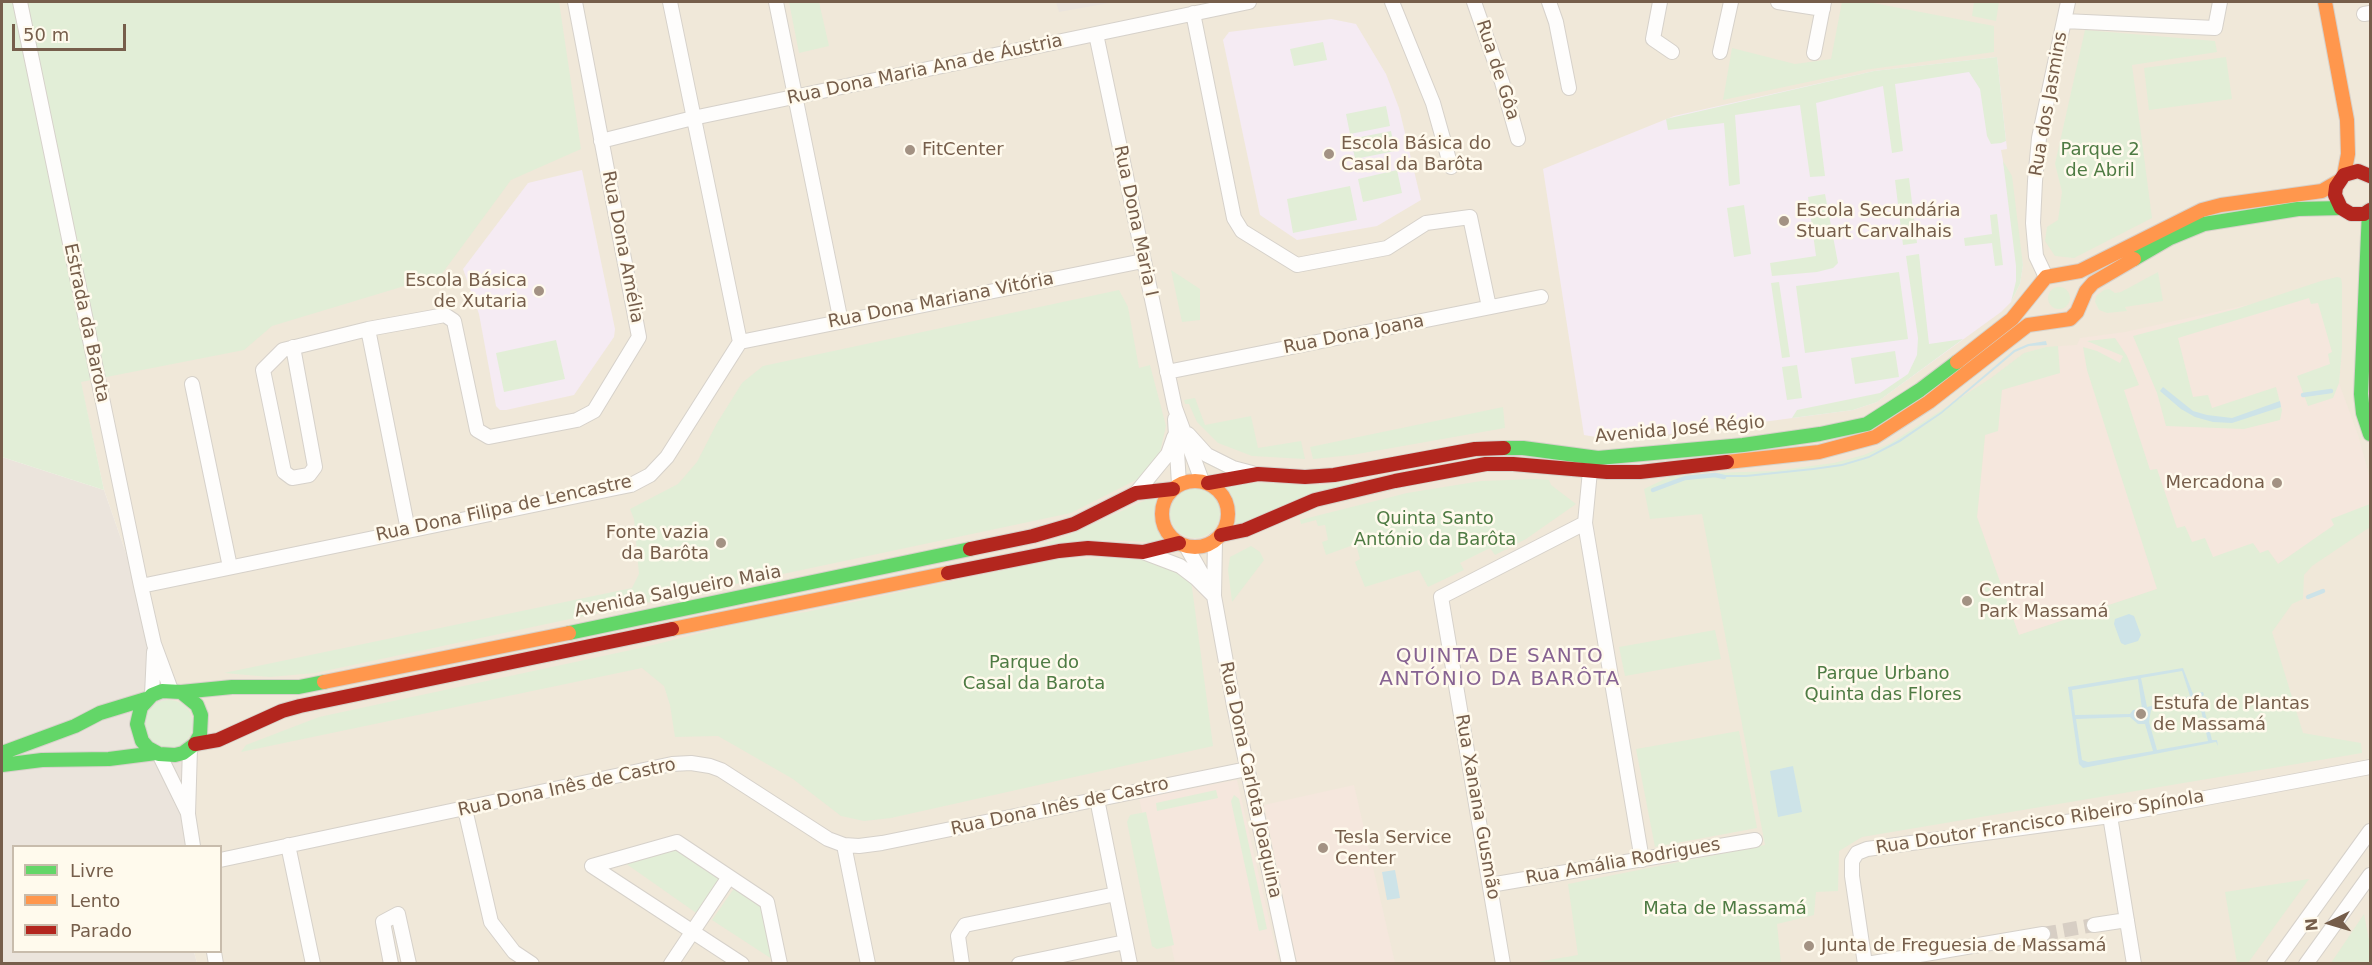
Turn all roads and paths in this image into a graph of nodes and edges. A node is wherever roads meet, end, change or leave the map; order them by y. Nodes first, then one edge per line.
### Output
1 (20, 2) edge
2 (575, 2) edge
3 (670, 2) edge
4 (776, 2) edge
5 (1249, 2) edge
6 (1392, 2) edge
7 (1473, 2) edge
8 (1549, 2) edge
9 (1660, 2) edge
10 (1731, 2) edge
11 (1778, 2) edge
12 (2068, 2) edge
13 (2220, 2) edge
14 (2325, 2) edge
15 (1824, 5) edge
16 (1192, 13) junction
17 (2064, 21) junction
18 (1096, 34) junction
19 (1672, 52) dead end
20 (1720, 52) dead end
21 (1814, 53) dead end
22 (1569, 88) dead end
23 (794, 98) junction
24 (693, 118) junction
25 (2347, 120) junction
26 (1518, 139) dead end
27 (601, 141) junction
28 (1451, 167) dead end
29 (2368, 174) edge
30 (2342, 178) junction
31 (2370, 210) edge
32 (2346, 211) junction
33 (2366, 259) junction
34 (1143, 261) junction
35 (2064, 275) junction
36 (2041, 282) junction
37 (1541, 297) dead end
38 (2082, 301) junction
39 (1489, 307) junction
40 (2050, 321) junction
41 (841, 322) junction
42 (368, 329) junction
43 (740, 342) junction
44 (293, 347) junction
45 (2366, 366) edge
46 (1167, 372) junction
47 (192, 384) dead end
48 (1175, 408) junction
49 (1175, 432) junction
50 (2370, 434) edge
51 (1590, 471) junction
52 (1258, 474) junction
53 (1205, 482) junction
54 (1176, 487) junction
55 (1136, 493) junction
56 (1585, 524) junction
57 (408, 530) junction
58 (1218, 538) junction
59 (1183, 545) junction
60 (1143, 552) junction
61 (230, 567) junction
62 (141, 585) junction
63 (1214, 596) junction
64 (154, 644) junction
65 (176, 691) junction
66 (149, 697) junction
67 (192, 746) junction
68 (2, 753) edge
69 (157, 753) junction
70 (2, 765) edge
71 (2370, 767) edge
72 (1247, 769) junction
73 (1096, 799) junction
74 (465, 809) junction
75 (188, 814) junction
76 (2110, 816) junction
77 (2370, 831) edge
78 (1755, 840) dead end
79 (193, 845) edge
80 (288, 845) junction
81 (844, 845) junction
82 (222, 860) edge
83 (1642, 860) junction
84 (2370, 875) edge
85 (729, 877) junction
86 (1490, 885) junction
87 (1116, 894) junction
88 (2127, 920) junction
89 (2094, 925) tunnel mouth
90 (693, 931) junction
91 (2043, 934) tunnel mouth
92 (1125, 942) junction
93 (313, 963) edge
94 (391, 963) edge
95 (409, 963) edge
96 (532, 963) edge
97 (671, 963) edge
98 (742, 963) edge
99 (780, 963) edge
100 (868, 963) edge
101 (962, 963) edge
102 (1019, 963) edge
103 (1130, 963) edge
104 (1289, 963) edge
105 (1503, 963) edge
106 (1866, 963) edge
107 (2134, 963) edge
108 (2274, 963) edge
109 (2306, 963) edge

1 - 62 street, Estrada da Barota
2 - 27 street, Rua Dona Amélia
3 - 24 street
4 - 23 street
5 - 16 street, Rua Dona Maria Ana de Áustria
6 - 28 street
7 - 26 street, Rua de Gôa
8 - 22 street
9 - 19 street
10 - 20 street
11 - 15 street
12 - 17 street, Rua dos Jasmins
13 - 17 street
14 - 25 street
15 - 21 street
16 - 18 street, Rua Dona Maria Ana de Áustria
16 - 39 street
17 - 36 street, Rua dos Jasmins
18 - 23 street, Rua Dona Maria Ana de Áustria
18 - 34 street, Rua Dona Maria I
23 - 24 street, Rua Dona Maria Ana de Áustria
23 - 41 street
24 - 27 street, Rua Dona Maria Ana de Áustria
24 - 43 street
25 - 29 street
25 - 30 street
27 - 42 street, Rua Dona Amélia
29 - 30 street
30 - 32 street
30 - 35 street
31 - 32 street, Avenida José Régio
31 - 33 street
32 - 33 street
32 - 38 street, Avenida José Régio
33 - 45 street
34 - 41 street, Rua Dona Mariana Vitória
34 - 46 street, Rua Dona Maria I
35 - 36 street
35 - 38 street
36 - 40 street
36 - 52 street, Avenida José Régio
37 - 39 street, Rua Dona Joana
38 - 40 street, Avenida José Régio
39 - 46 street, Rua Dona Joana
40 - 51 street, Avenida José Régio
41 - 43 street, Rua Dona Mariana Vitória
42 - 44 street, Rua Dona Amélia
42 - 57 street
43 - 57 street, Rua Dona Filipa de Lencastre
44 - 44 street
45 - 50 street
46 - 48 street, Rua Dona Maria I
47 - 61 street
48 - 49 street, Rua Dona Maria I
48 - 52 street, Rua Dona Maria I
48 - 53 street, Rua Dona Maria I
49 - 54 street, Rua Dona Maria I
49 - 55 street, Rua Dona Maria I
51 - 56 street
51 - 58 street, Avenida José Régio
52 - 53 street, Avenida José Régio
53 - 54 street
53 - 58 street
54 - 55 street, Avenida Salgueiro Maia
54 - 59 street
55 - 65 street, Avenida Salgueiro Maia
56 - 83 street
56 - 86 street, Rua Xanana Gusmão
57 - 61 street, Rua Dona Filipa de Lencastre
58 - 59 street
58 - 63 street, Rua Dona Carlota Joaquina
59 - 60 street, Avenida Salgueiro Maia
59 - 63 street, Rua Dona Carlota Joaquina
60 - 63 street
60 - 67 street, Avenida Salgueiro Maia
61 - 62 street, Rua Dona Filipa de Lencastre
62 - 64 street, Estrada da Barota
63 - 72 street, Rua Dona Carlota Joaquina
64 - 65 street, Estrada da Barota
64 - 66 street, Estrada da Barota
65 - 66 street, Avenida Salgueiro Maia
65 - 67 street
66 - 68 street, Avenida Salgueiro Maia
66 - 69 street
67 - 69 street, Avenida Salgueiro Maia
67 - 75 street
69 - 70 street, Avenida Salgueiro Maia
69 - 75 street
71 - 76 street, Rua Doutor Francisco Ribeiro Spínola
72 - 73 street, Rua Dona Inês de Castro
72 - 104 street, Rua Dona Carlota Joaquina
73 - 81 street, Rua Dona Inês de Castro
73 - 87 street
74 - 80 street, Rua Dona Inês de Castro
74 - 81 street, Rua Dona Inês de Castro
74 - 96 street
75 - 79 street
76 - 88 street
76 - 106 street, Rua Doutor Francisco Ribeiro Spínola
77 - 108 street
78 - 83 street, Rua Amália Rodrigues
80 - 82 street, Rua Dona Inês de Castro
80 - 93 street
81 - 100 street
83 - 86 street, Rua Amália Rodrigues
84 - 109 street
85 - 90 street
85 - 90 street
85 - 99 street
86 - 105 street, Rua Xanana Gusmão
87 - 92 street
87 - 101 street
88 - 89 street
88 - 107 street
90 - 97 street
90 - 98 street
91 - 106 street
92 - 102 street
92 - 103 street
94 - 95 street

